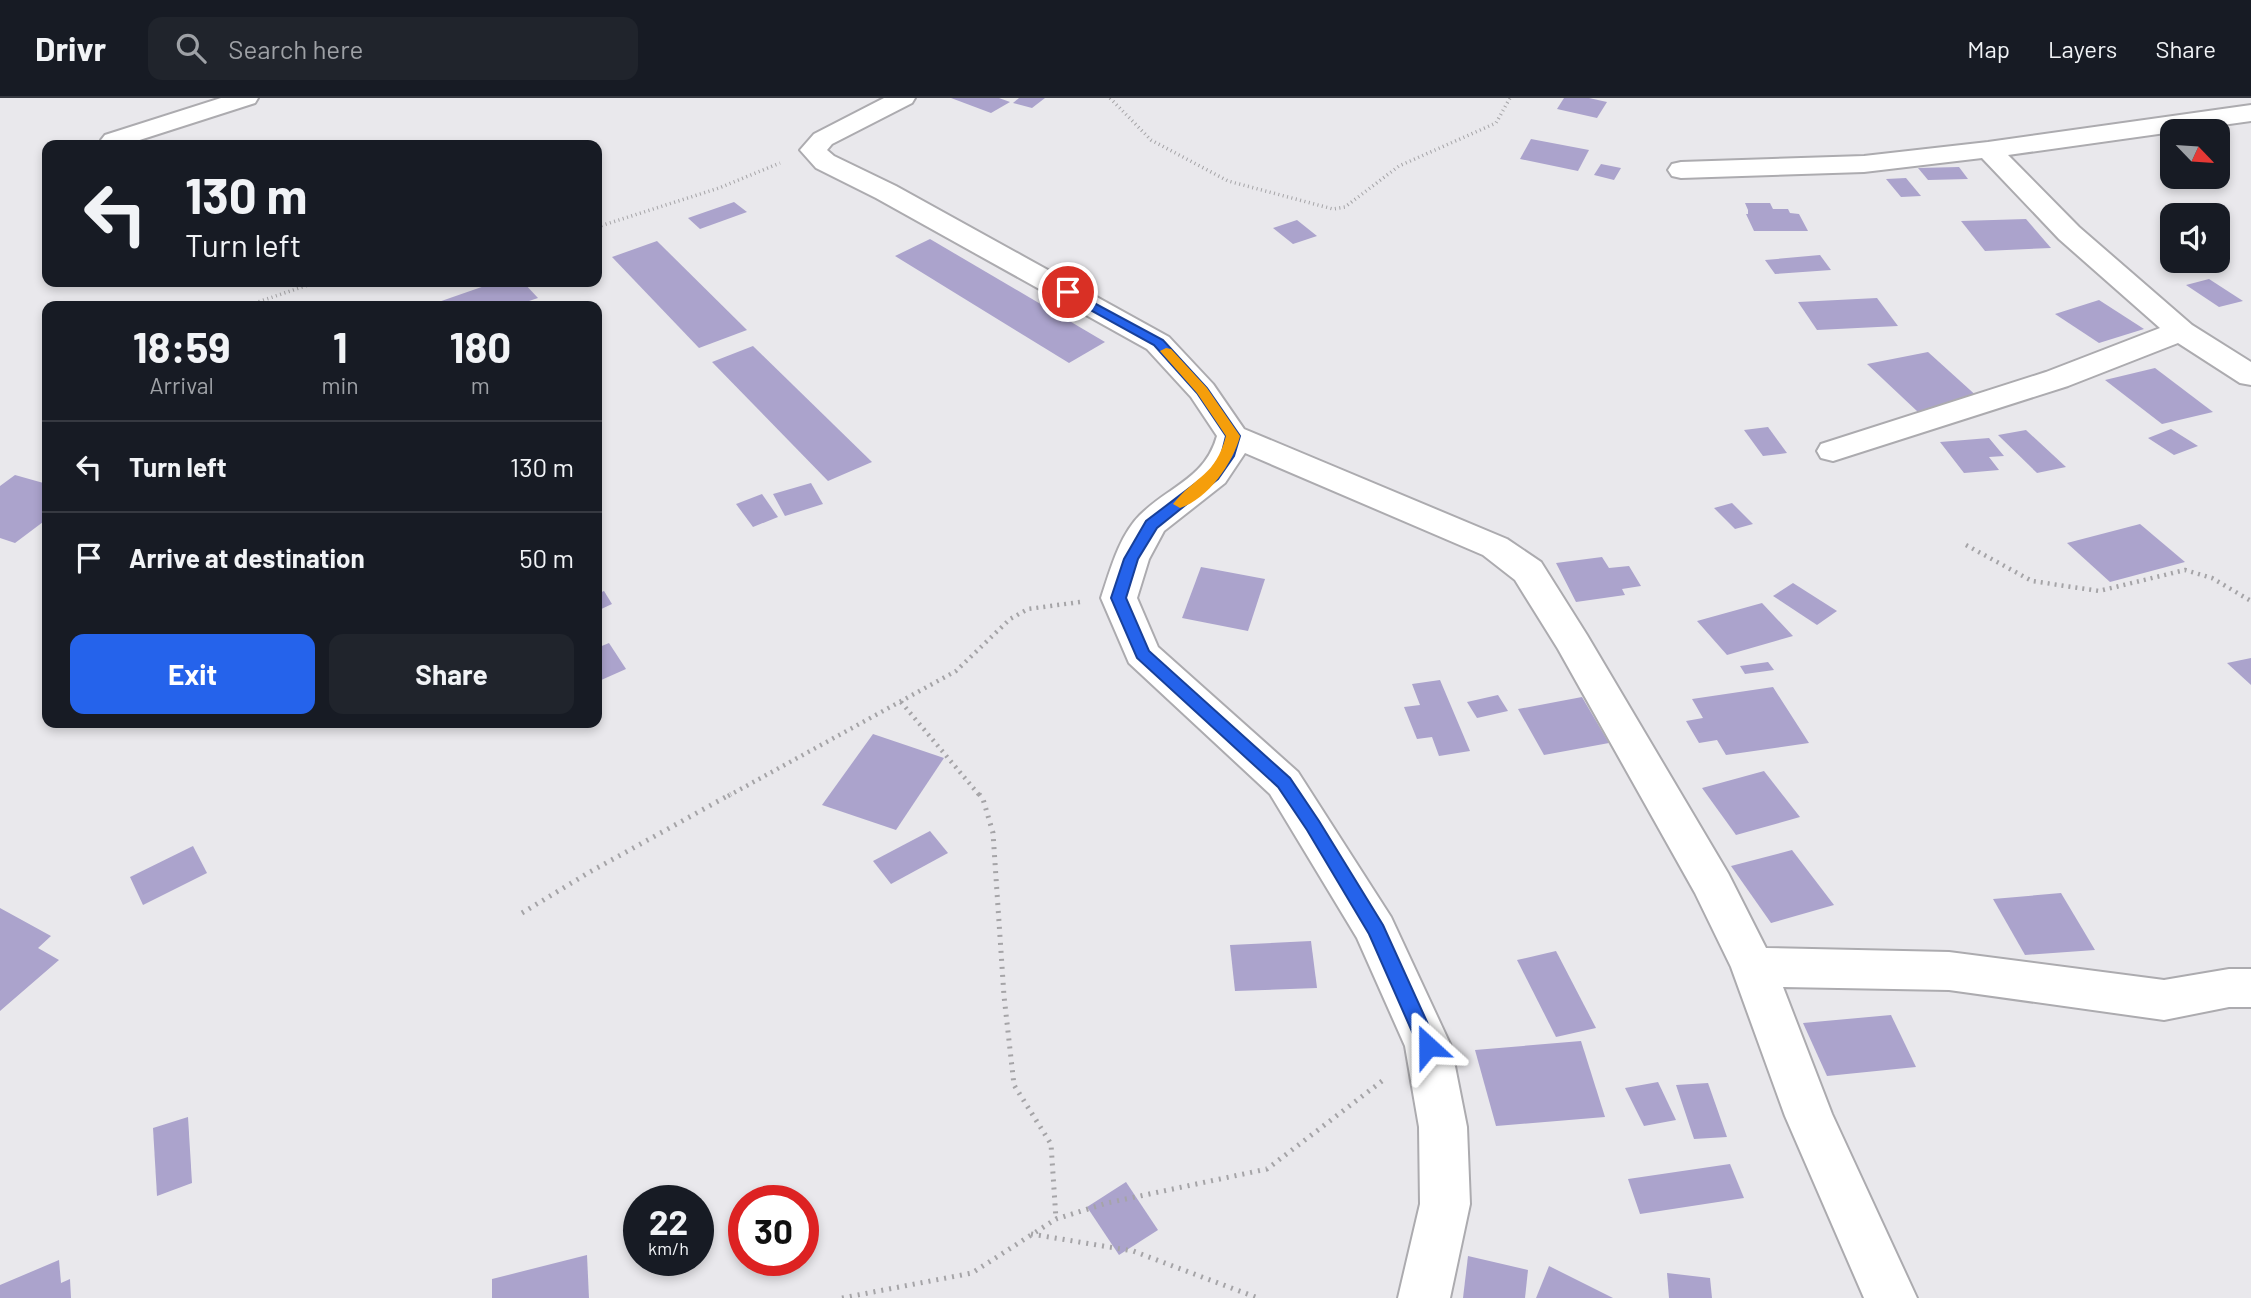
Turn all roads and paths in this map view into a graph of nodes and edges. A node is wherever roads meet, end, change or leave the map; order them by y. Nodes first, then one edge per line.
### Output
1 (246, 98) edge
2 (903, 98) edge
3 (1110, 98) edge
4 (1510, 98) edge
5 (2251, 113) edge
6 (114, 140) dead end
7 (813, 150) junction
8 (1988, 150) junction
9 (1681, 170) dead end
10 (602, 225) edge
11 (302, 287) edge
12 (261, 301) edge
13 (2181, 331) junction
14 (2251, 376) edge
15 (1233, 436) junction
16 (1833, 451) dead end
17 (1966, 545) dead end
18 (1119, 598) junction
19 (2251, 601) edge
20 (901, 702) junction
21 (522, 913) dead end
22 (1753, 967) junction
23 (2251, 988) edge
24 (1428, 1046) junction
25 (1056, 1219) junction
26 (1031, 1234) junction
27 (842, 1298) edge
28 (1258, 1298) edge
29 (1424, 1298) edge
30 (1891, 1298) edge

1 - 6 street
2 - 7 street
3 - 4 path
5 - 8 street
7 - 10 path
7 - 15 street
8 - 9 street
8 - 13 street
11 - 12 path
13 - 14 street
13 - 16 street
15 - 18 street
15 - 22 street
17 - 19 path
18 - 20 path
18 - 24 street
20 - 21 path
20 - 25 path
22 - 23 street
22 - 30 street
24 - 25 path
24 - 29 street
25 - 26 path
26 - 27 path
26 - 28 path

